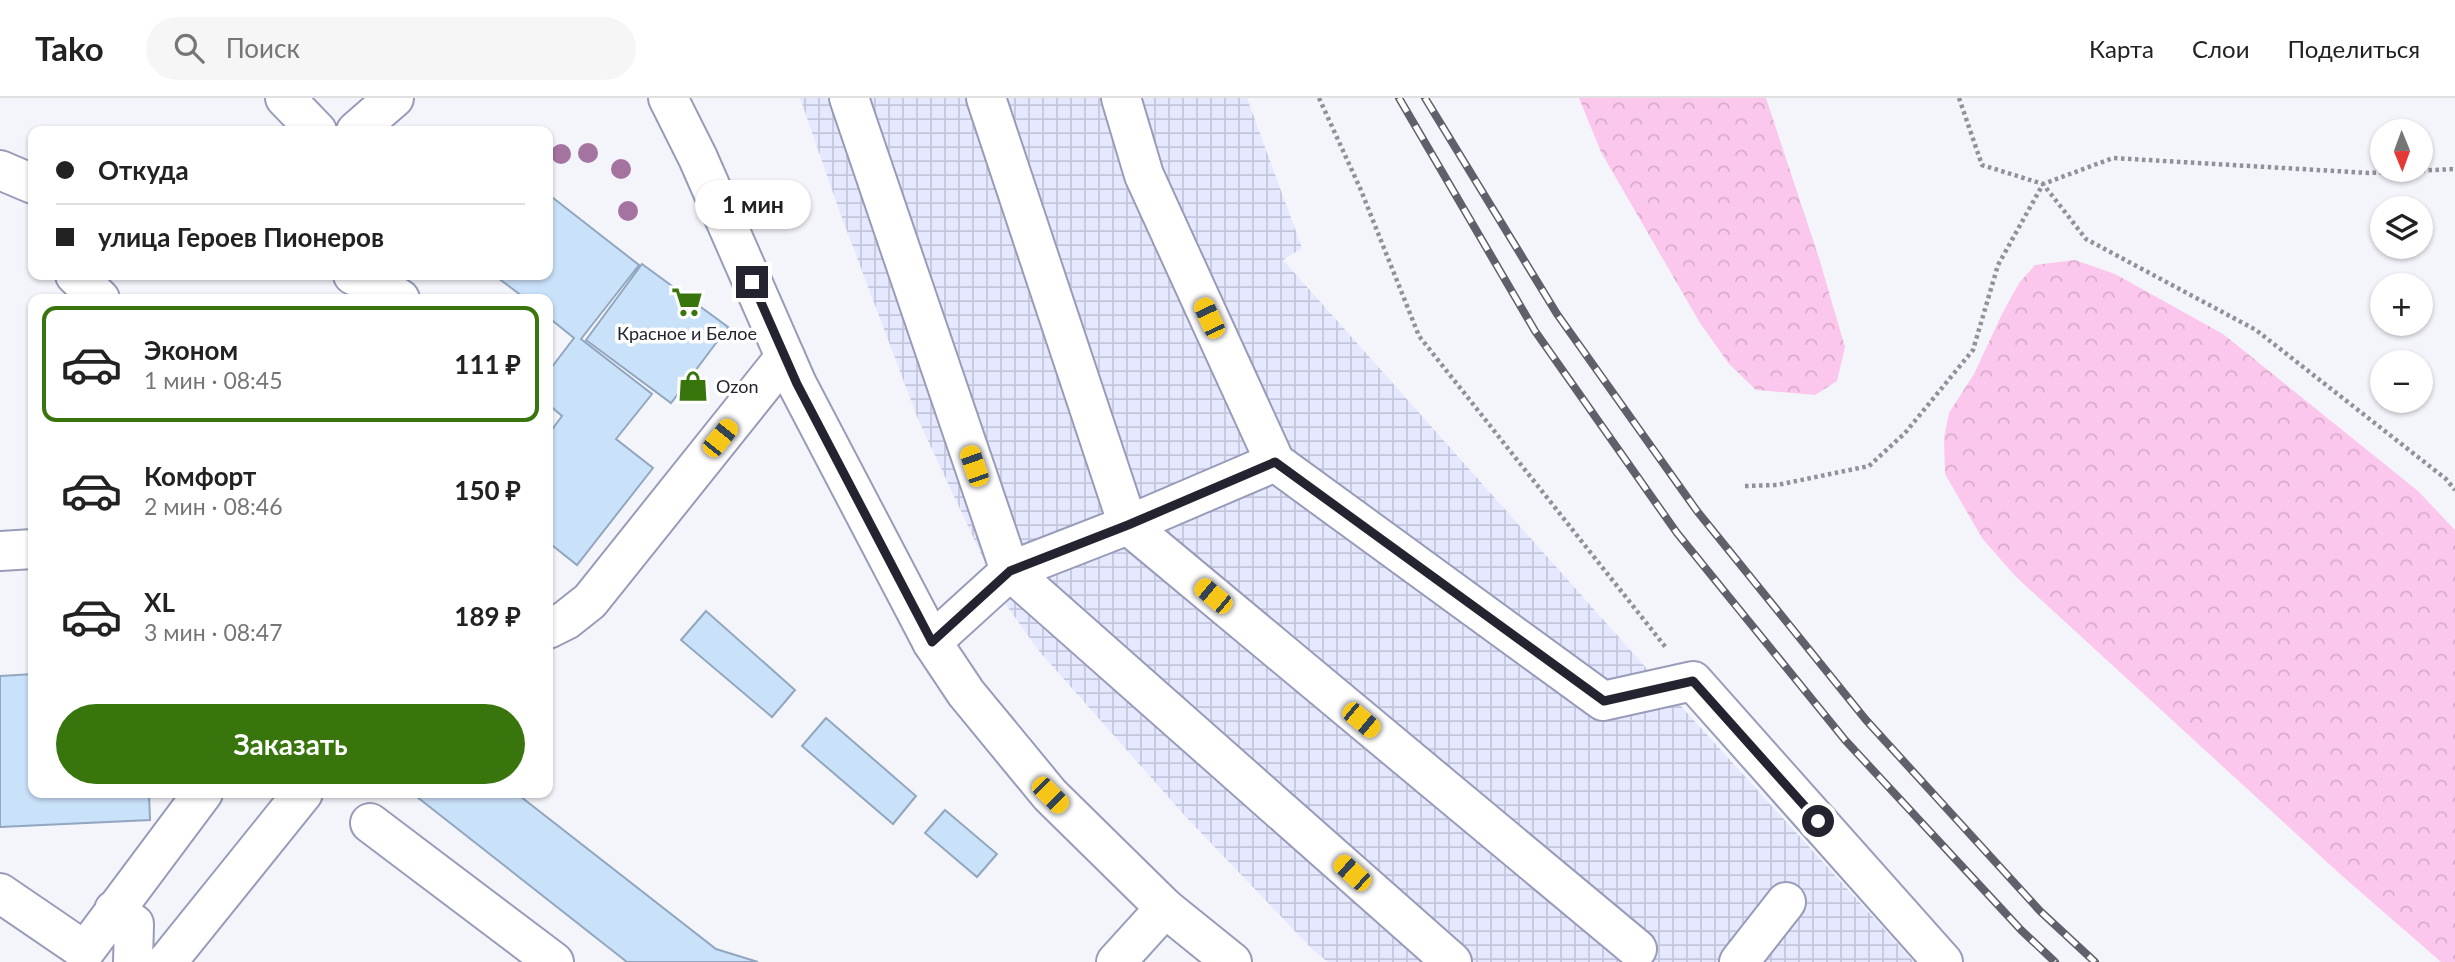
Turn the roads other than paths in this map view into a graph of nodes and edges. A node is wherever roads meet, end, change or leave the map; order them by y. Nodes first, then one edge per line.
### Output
1 (285, 98) edge
2 (394, 98) edge
3 (668, 98) edge
4 (677, 98) edge
5 (849, 98) edge
6 (986, 98) edge
7 (1121, 98) edge
8 (312, 126) edge
9 (362, 126) edge
10 (698, 158) junction
11 (0, 170) edge
12 (28, 182) edge
13 (80, 280) edge
14 (364, 280) edge
15 (95, 294) edge
16 (392, 294) edge
17 (785, 357) junction
18 (1275, 462) junction
19 (1128, 525) junction
20 (28, 549) edge
21 (0, 551) edge
22 (1010, 571) junction
23 (553, 626) edge
24 (932, 642) junction
25 (199, 798) edge
26 (299, 798) edge
27 (370, 823) dead end
28 (0, 893) edge
29 (1786, 902) dead end
30 (1165, 908) junction
31 (114, 910) junction
32 (1637, 949) dead end
33 (133, 962) edge
34 (167, 962) edge
35 (554, 962) edge
36 (1116, 962) edge
37 (1232, 962) edge
38 (1452, 962) edge
39 (1739, 962) edge
40 (1943, 962) edge

1 - 8 main road
2 - 9 main road
3 - 10 main road
4 - 10 main road
5 - 22 main road
6 - 19 main road
7 - 18 main road
10 - 17 main road
11 - 12 main road
13 - 15 main road
14 - 16 main road
17 - 23 main road
17 - 24 main road
18 - 19 main road
18 - 40 main road
19 - 22 main road
19 - 32 main road
20 - 21 main road
22 - 24 main road
22 - 38 main road
24 - 30 main road
25 - 31 main road
26 - 34 main road
27 - 35 main road
28 - 31 main road
29 - 39 main road
30 - 36 main road
30 - 37 main road
31 - 33 main road

